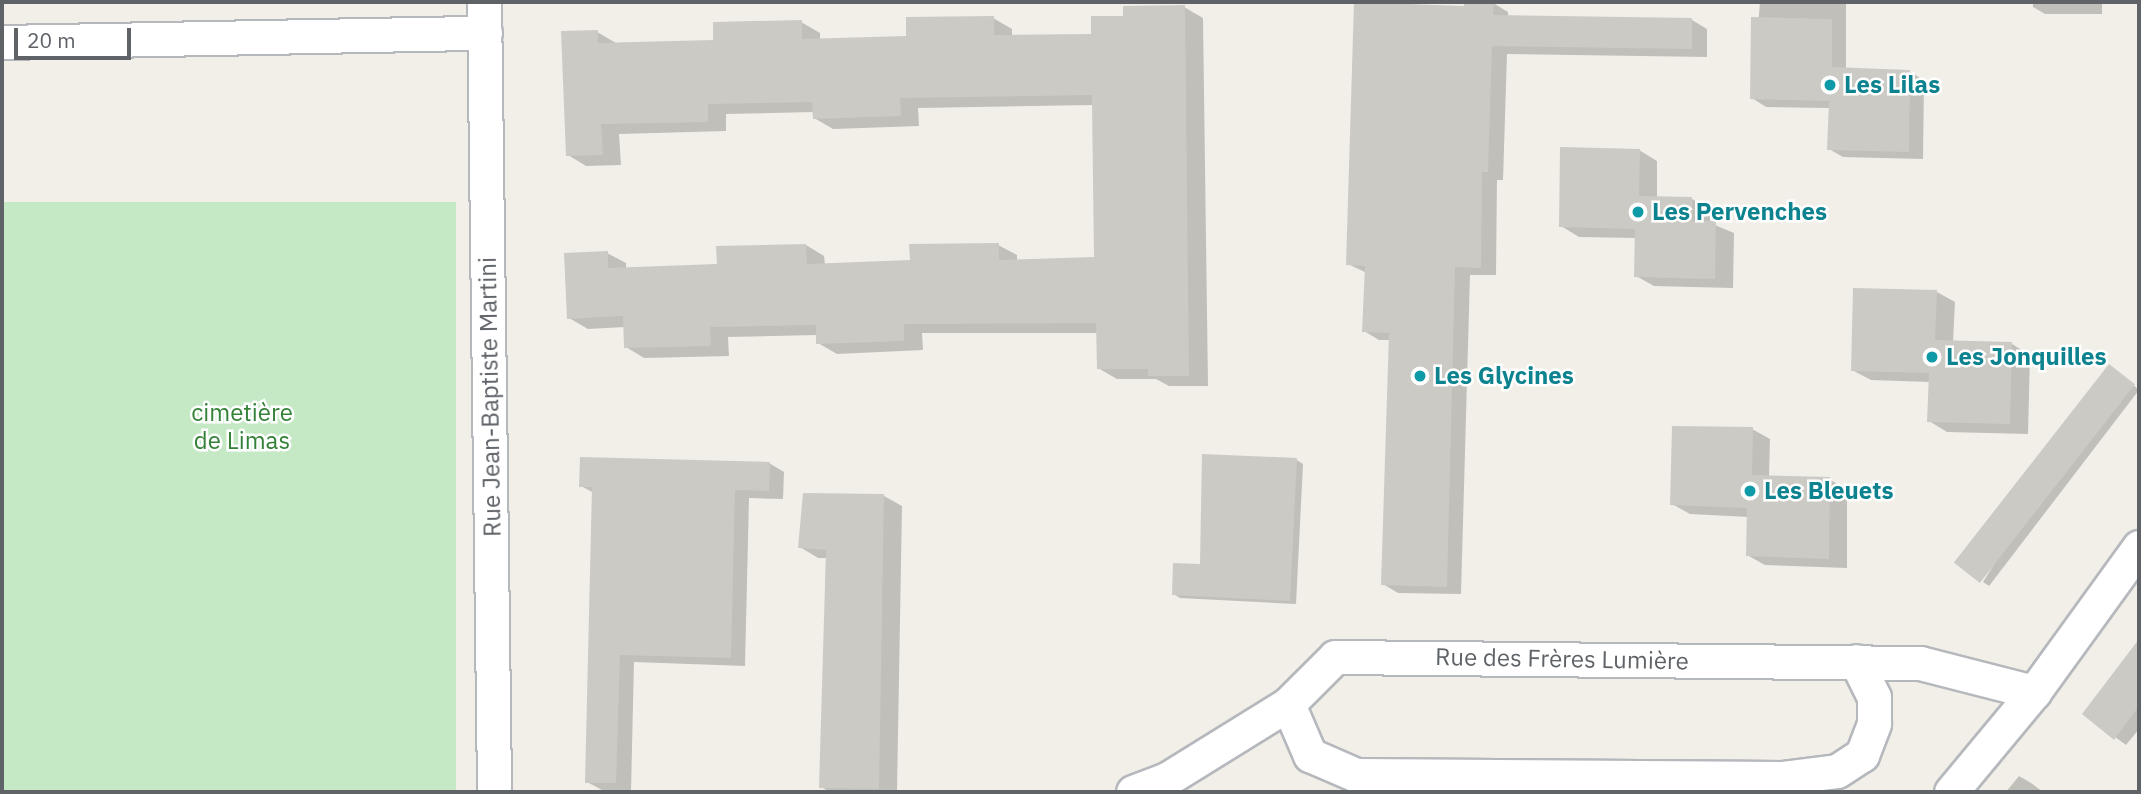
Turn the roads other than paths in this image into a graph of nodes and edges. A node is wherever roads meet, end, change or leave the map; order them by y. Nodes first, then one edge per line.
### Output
1 (484, 18) edge
2 (2, 43) edge
3 (2139, 547) edge
4 (1856, 662) junction
5 (2034, 692) junction
6 (1288, 704) junction
7 (1793, 785) edge
8 (494, 792) edge
9 (1133, 792) edge
10 (1951, 792) edge

1 - 2 street
1 - 8 street, Rue Jean-Baptiste Martini
3 - 5 street
4 - 5 street, Rue des Frères Lumière
4 - 6 street, Rue des Frères Lumière
4 - 7 street
5 - 10 street
6 - 7 street
6 - 9 street, Rue des Frères Lumière

